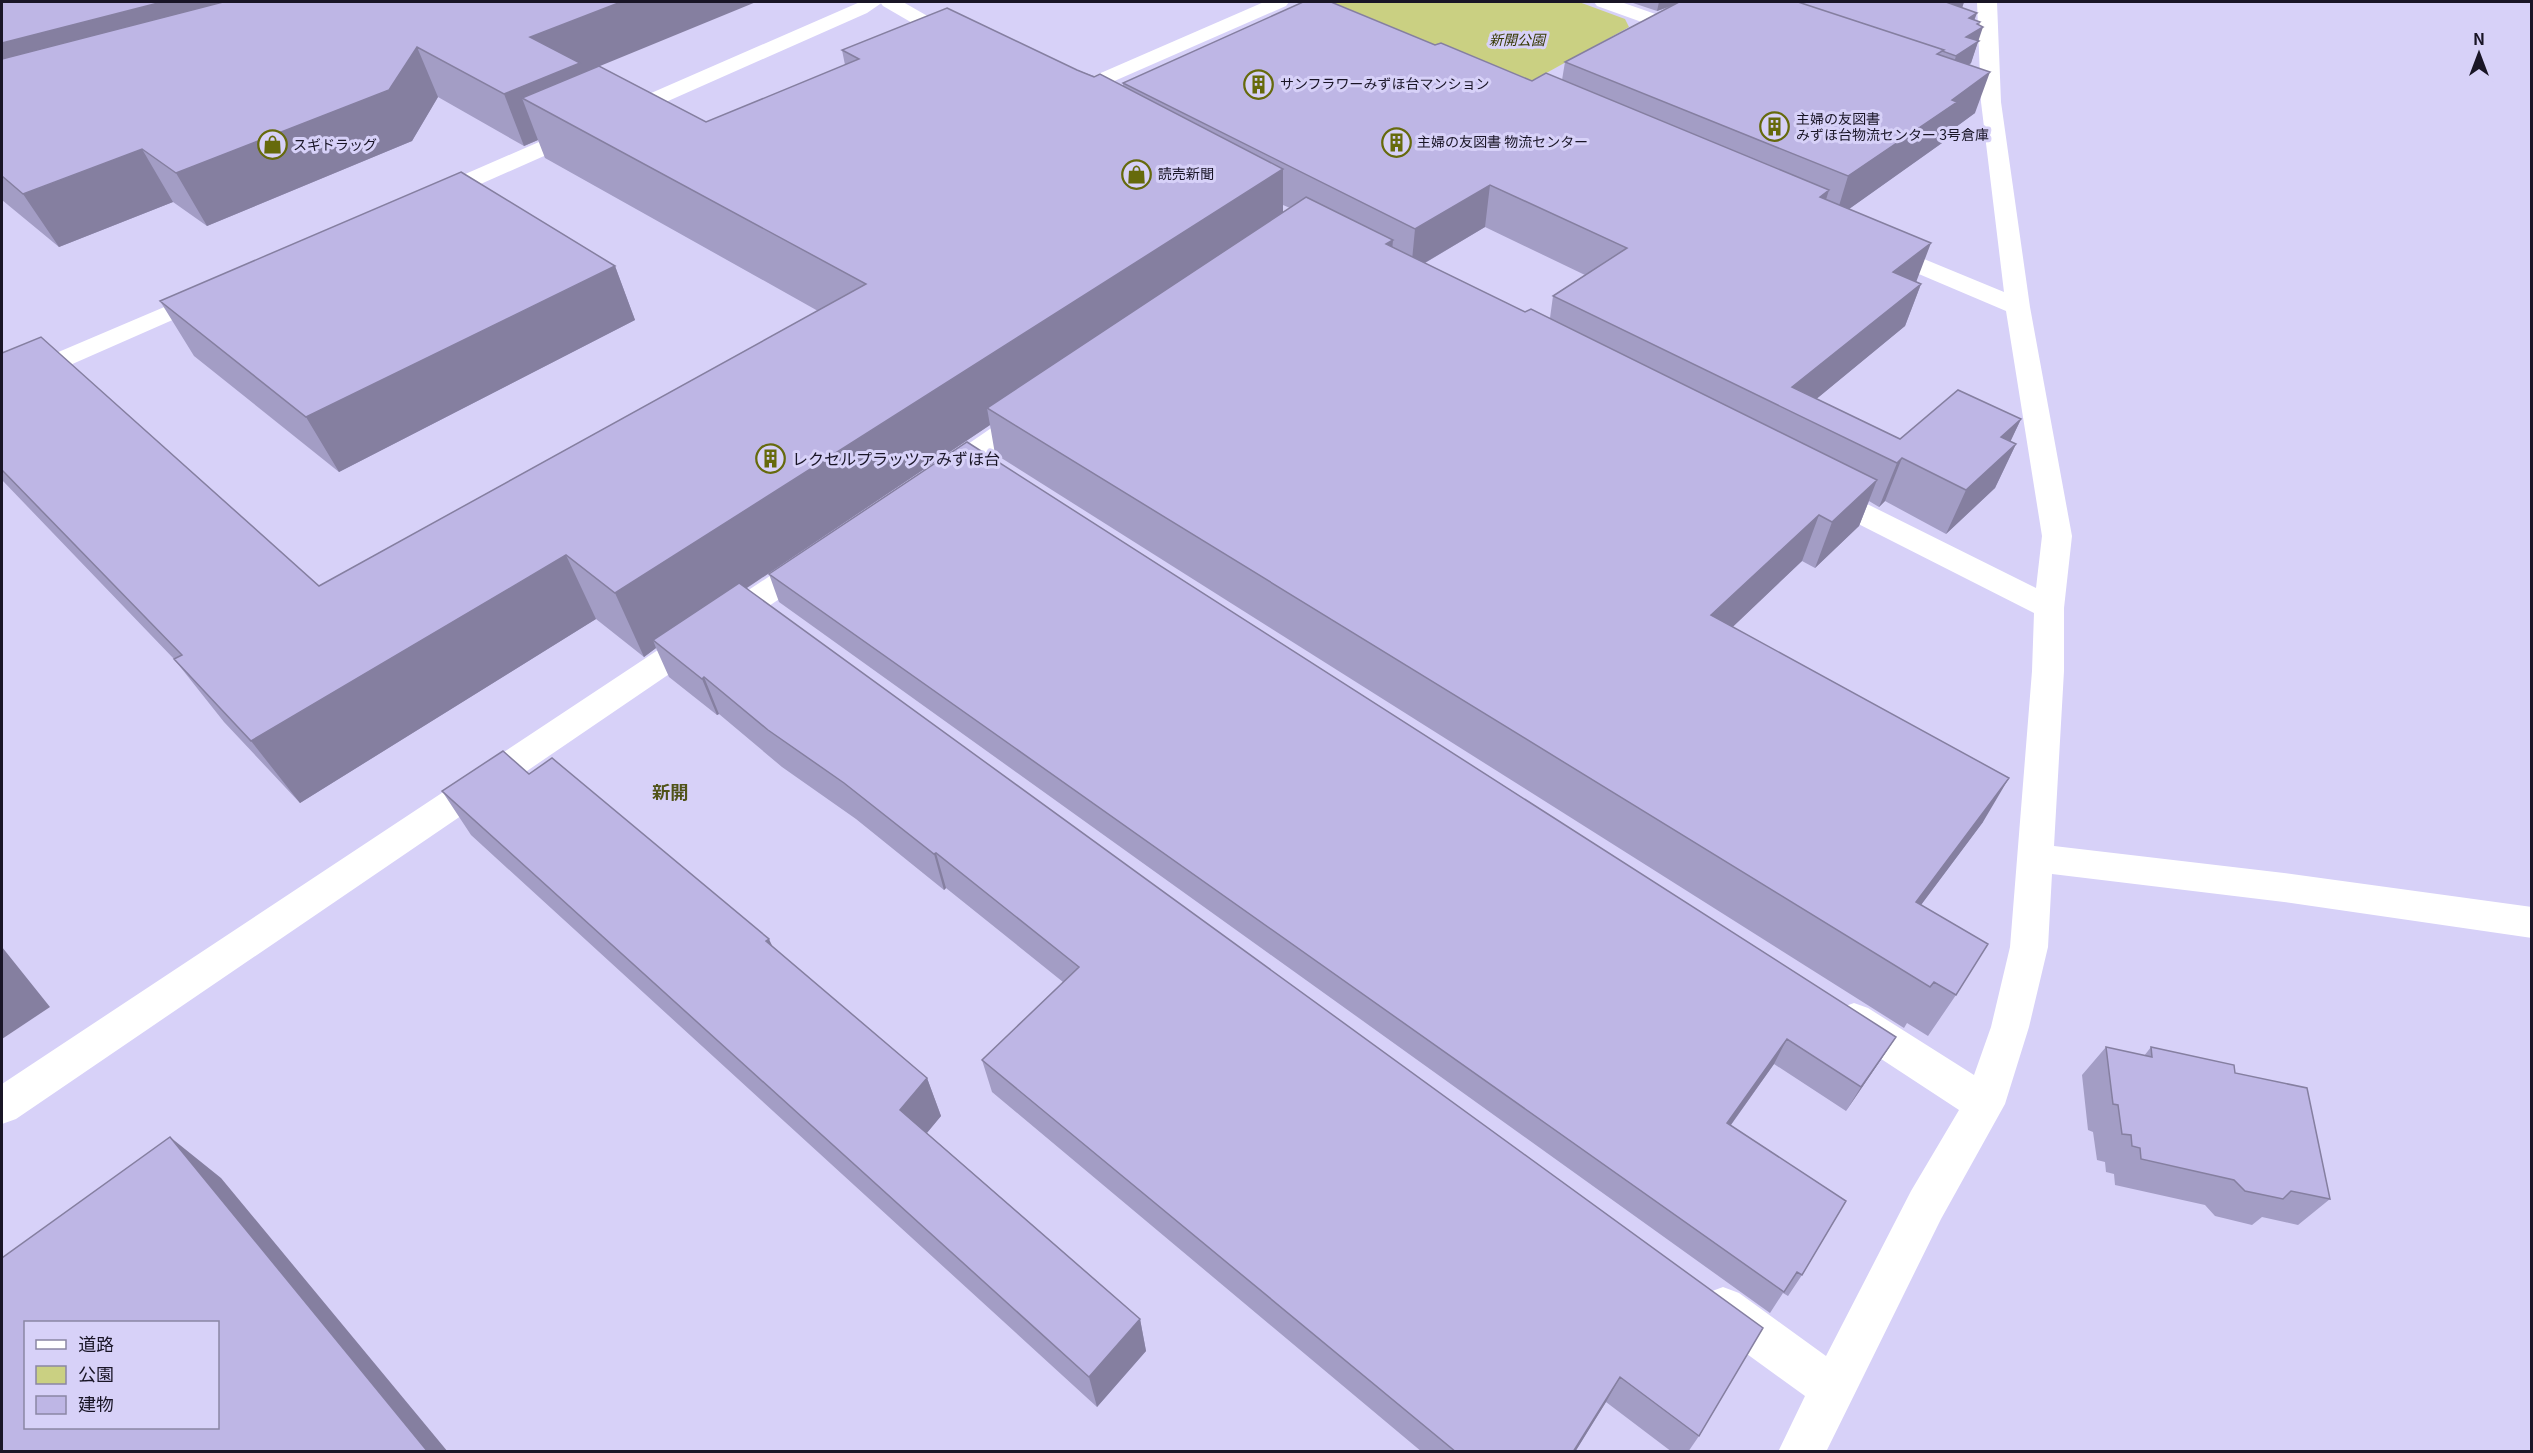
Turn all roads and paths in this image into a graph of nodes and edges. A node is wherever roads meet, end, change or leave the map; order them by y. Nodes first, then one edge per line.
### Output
1 (873, 2) edge
2 (890, 2) edge
3 (1279, 2) edge
4 (1604, 2) edge
5 (1987, 2) edge
6 (1636, 33) edge
7 (978, 53) edge
8 (1085, 112) edge
9 (416, 204) edge
10 (1864, 242) edge
11 (229, 286) edge
12 (2018, 307) junction
13 (2, 385) edge
14 (1050, 401) edge
15 (972, 454) junction
16 (1002, 474) edge
17 (1806, 485) edge
18 (922, 488) edge
19 (833, 548) edge
20 (2049, 608) junction
21 (2035, 858) junction
22 (2532, 923) edge
23 (1824, 1001) edge
24 (1985, 1104) junction
25 (2, 1106) edge
26 (1698, 1291) edge
27 (1833, 1389) junction
28 (1801, 1452) edge

1 - 9 street
2 - 7 street
3 - 8 street
4 - 6 street
5 - 12 street
10 - 12 street
11 - 13 street
12 - 20 street
14 - 15 street
15 - 16 street
15 - 18 street
17 - 20 street
19 - 25 street
20 - 21 street
21 - 22 street
21 - 24 street
23 - 24 street
24 - 27 street
26 - 27 street
27 - 28 street

